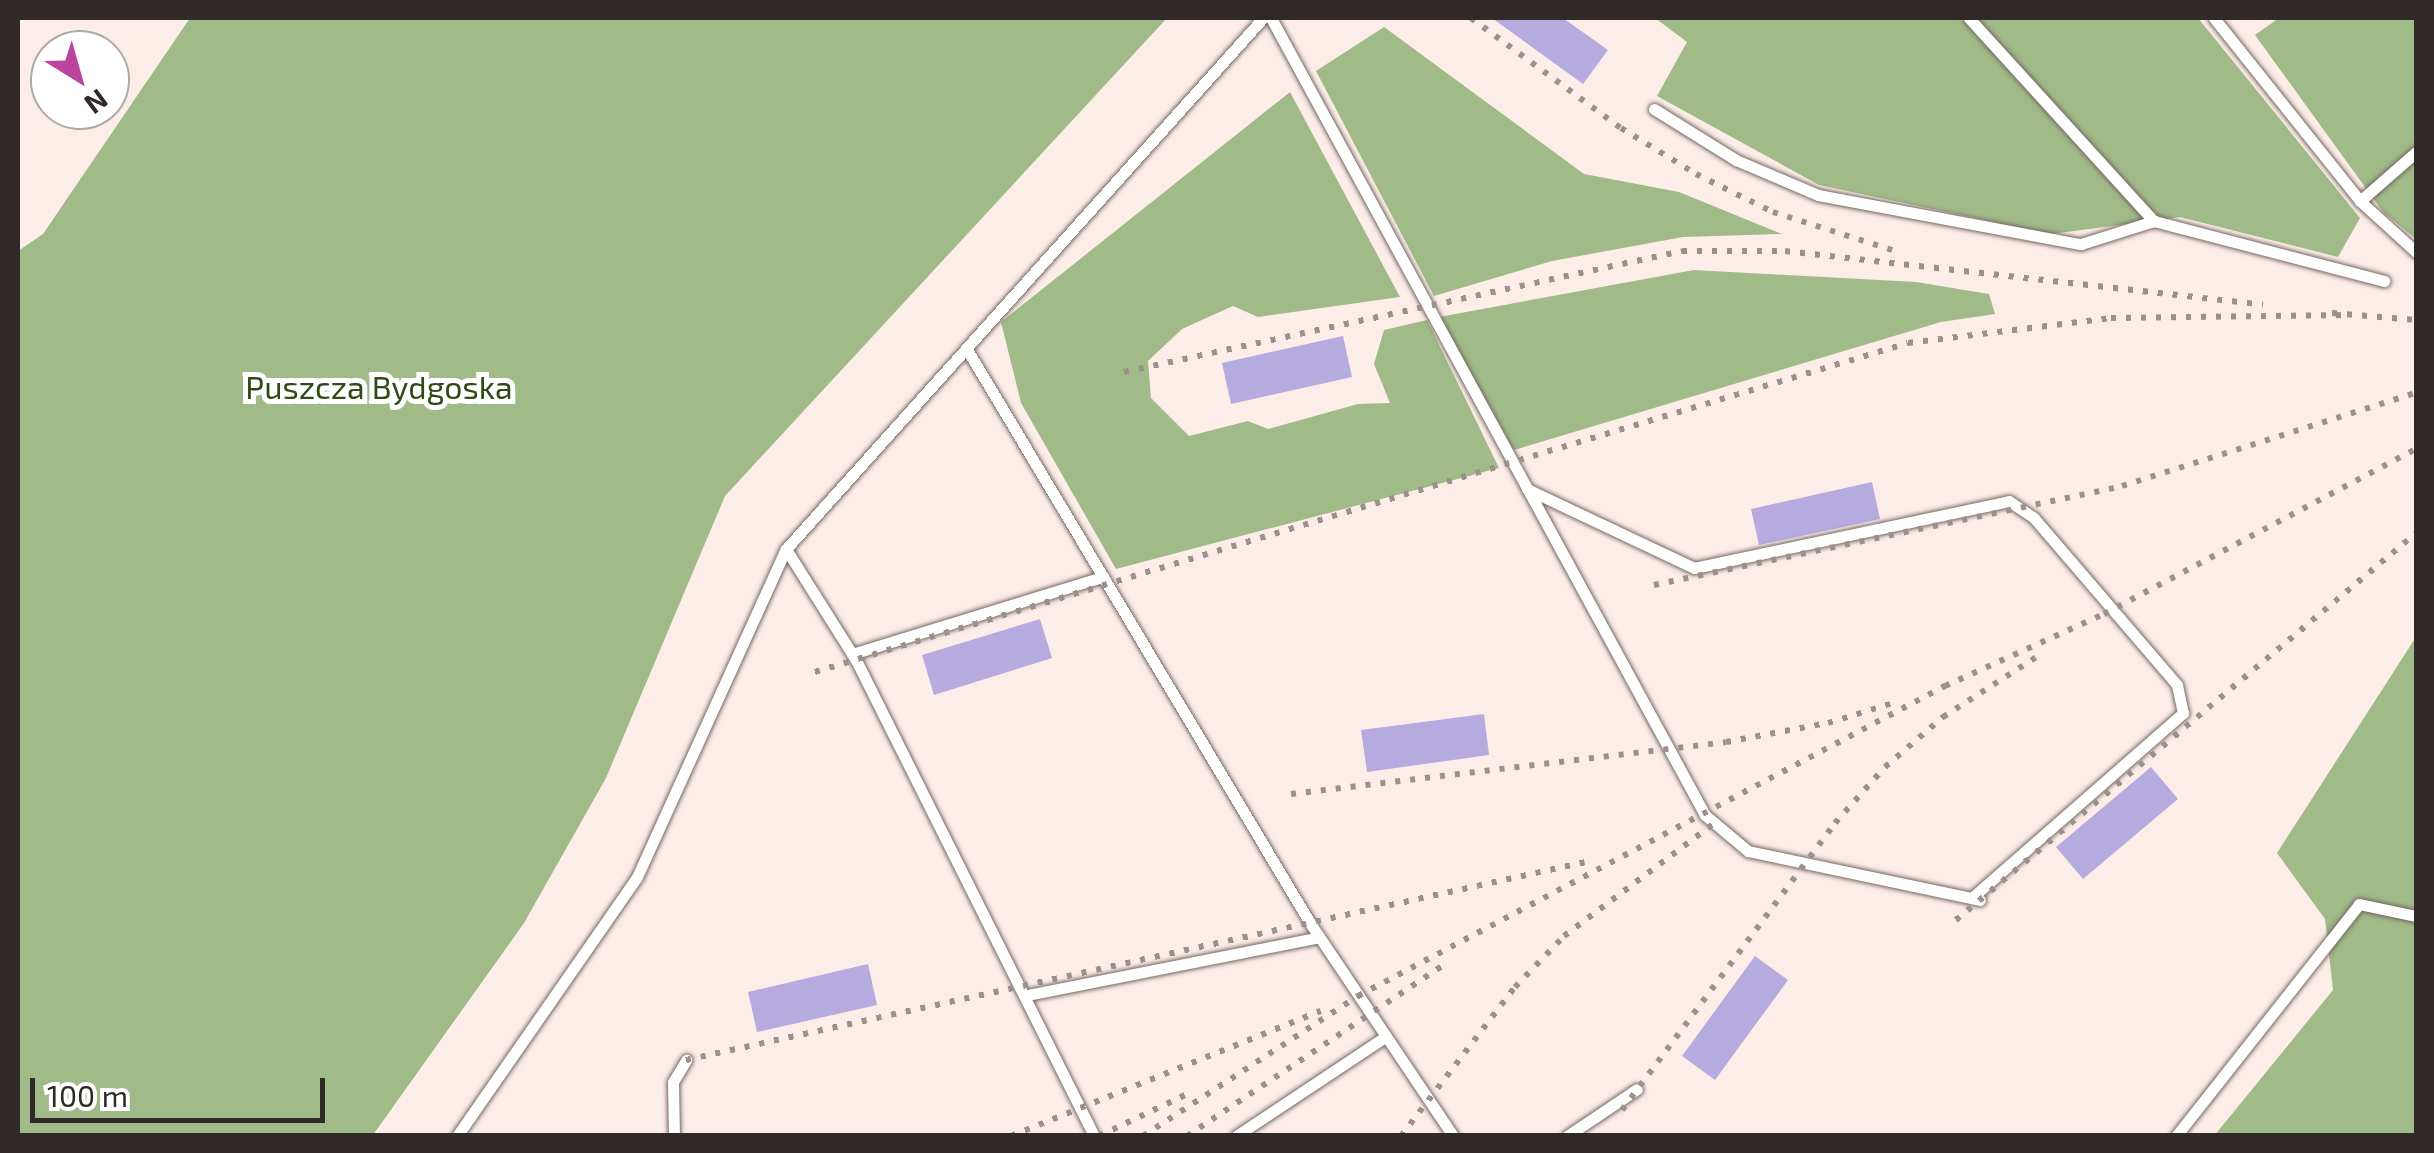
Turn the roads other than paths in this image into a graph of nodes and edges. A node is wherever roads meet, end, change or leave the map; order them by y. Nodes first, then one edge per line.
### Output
1 (1262, 18) edge
2 (1271, 18) edge
3 (1968, 18) edge
4 (2214, 18) edge
5 (1654, 110) dead end
6 (2416, 152) edge
7 (2360, 201) junction
8 (2154, 221) junction
9 (2416, 252) edge
10 (2384, 281) dead end
11 (968, 351) junction
12 (1527, 489) junction
13 (786, 549) junction
14 (1103, 577) junction
15 (852, 654) junction
16 (2416, 916) edge
17 (1320, 937) junction
18 (1027, 995) junction
19 (1385, 1037) junction
20 (686, 1060) dead end
21 (1638, 1089) dead end
22 (458, 1136) edge
23 (674, 1136) edge
24 (1094, 1136) edge
25 (1236, 1136) edge
26 (1453, 1136) edge
27 (1567, 1136) edge
28 (2176, 1136) edge

1 - 11 lane
2 - 12 lane
3 - 8 lane
4 - 7 lane
5 - 8 lane
6 - 7 lane
7 - 9 lane
8 - 10 lane
11 - 13 lane
11 - 14 lane
12 - 12 lane
13 - 15 lane
13 - 22 lane
14 - 15 lane
14 - 17 lane
15 - 18 lane
16 - 28 lane
17 - 18 lane
17 - 19 lane
18 - 24 lane
19 - 25 lane
19 - 26 lane
20 - 23 lane
21 - 27 lane

